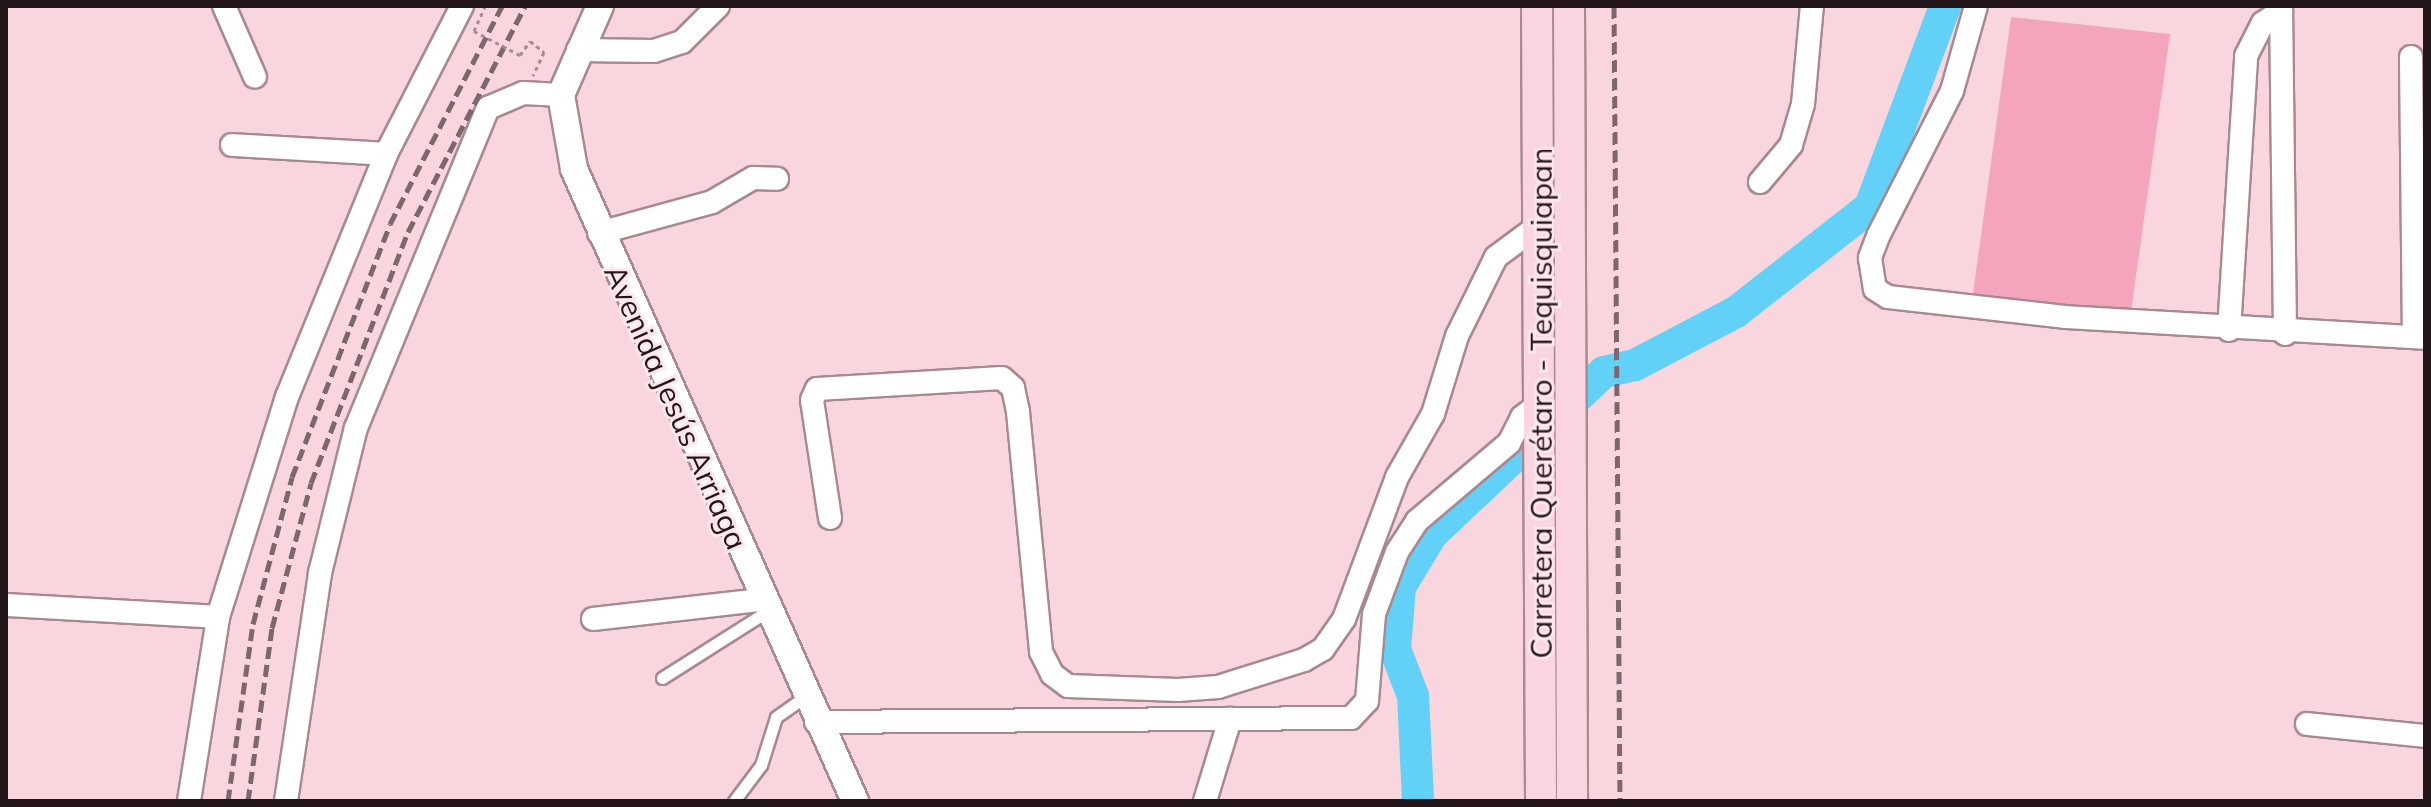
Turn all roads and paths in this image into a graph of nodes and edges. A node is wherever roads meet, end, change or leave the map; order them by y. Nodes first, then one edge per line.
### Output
1 (224, 6) edge
2 (462, 6) edge
3 (485, 6) edge
4 (600, 6) edge
5 (718, 6) edge
6 (1537, 6) edge
7 (1569, 6) edge
8 (1812, 6) edge
9 (1976, 6) edge
10 (2281, 8) edge
11 (578, 50) junction
12 (2411, 57) dead end
13 (255, 77) dead end
14 (530, 82) dead end
15 (561, 95) junction
16 (232, 145) dead end
17 (386, 154) junction
18 (777, 179) dead end
19 (1760, 182) dead end
20 (1542, 223) junction
21 (599, 233) junction
22 (2229, 330) junction
23 (2285, 334) junction
24 (2419, 338) edge
25 (1542, 405) junction
26 (830, 518) dead end
27 (6, 605) edge
28 (764, 606) junction
29 (218, 617) junction
30 (593, 619) dead end
31 (662, 678) dead end
32 (805, 697) junction
33 (1230, 719) junction
34 (816, 722) junction
35 (2307, 724) dead end
36 (2425, 736) edge
37 (189, 801) edge
38 (286, 801) edge
39 (734, 801) edge
40 (855, 801) edge
41 (1205, 801) edge
42 (1541, 801) edge
43 (1572, 801) edge

1 - 13 street
2 - 17 street
3 - 14 path, bridge
4 - 11 street, Avenida Jesús Arriaga
5 - 11 street
6 - 20 main road, Carretera Querétaro - Tequisquiapan
7 - 43 main road, Carretera Querétaro - Tequisquiapan
8 - 19 street
9 - 22 street
10 - 22 street
10 - 23 street
11 - 15 street, Avenida Jesús Arriaga
12 - 24 street
15 - 21 street, Avenida Jesús Arriaga
15 - 38 street
16 - 17 street
17 - 29 street
18 - 21 street
20 - 25 main road, Carretera Querétaro - Tequisquiapan
20 - 26 street
21 - 28 street, Avenida Jesús Arriaga
22 - 23 street
23 - 24 street
25 - 33 street
25 - 42 main road, Carretera Querétaro - Tequisquiapan
27 - 29 street
28 - 30 street
28 - 31 lane
28 - 32 street, Avenida Jesús Arriaga
29 - 37 street
32 - 34 street, Avenida Jesús Arriaga
32 - 39 lane
33 - 34 street
33 - 41 street
34 - 40 street, Avenida Jesús Arriaga
35 - 36 street

